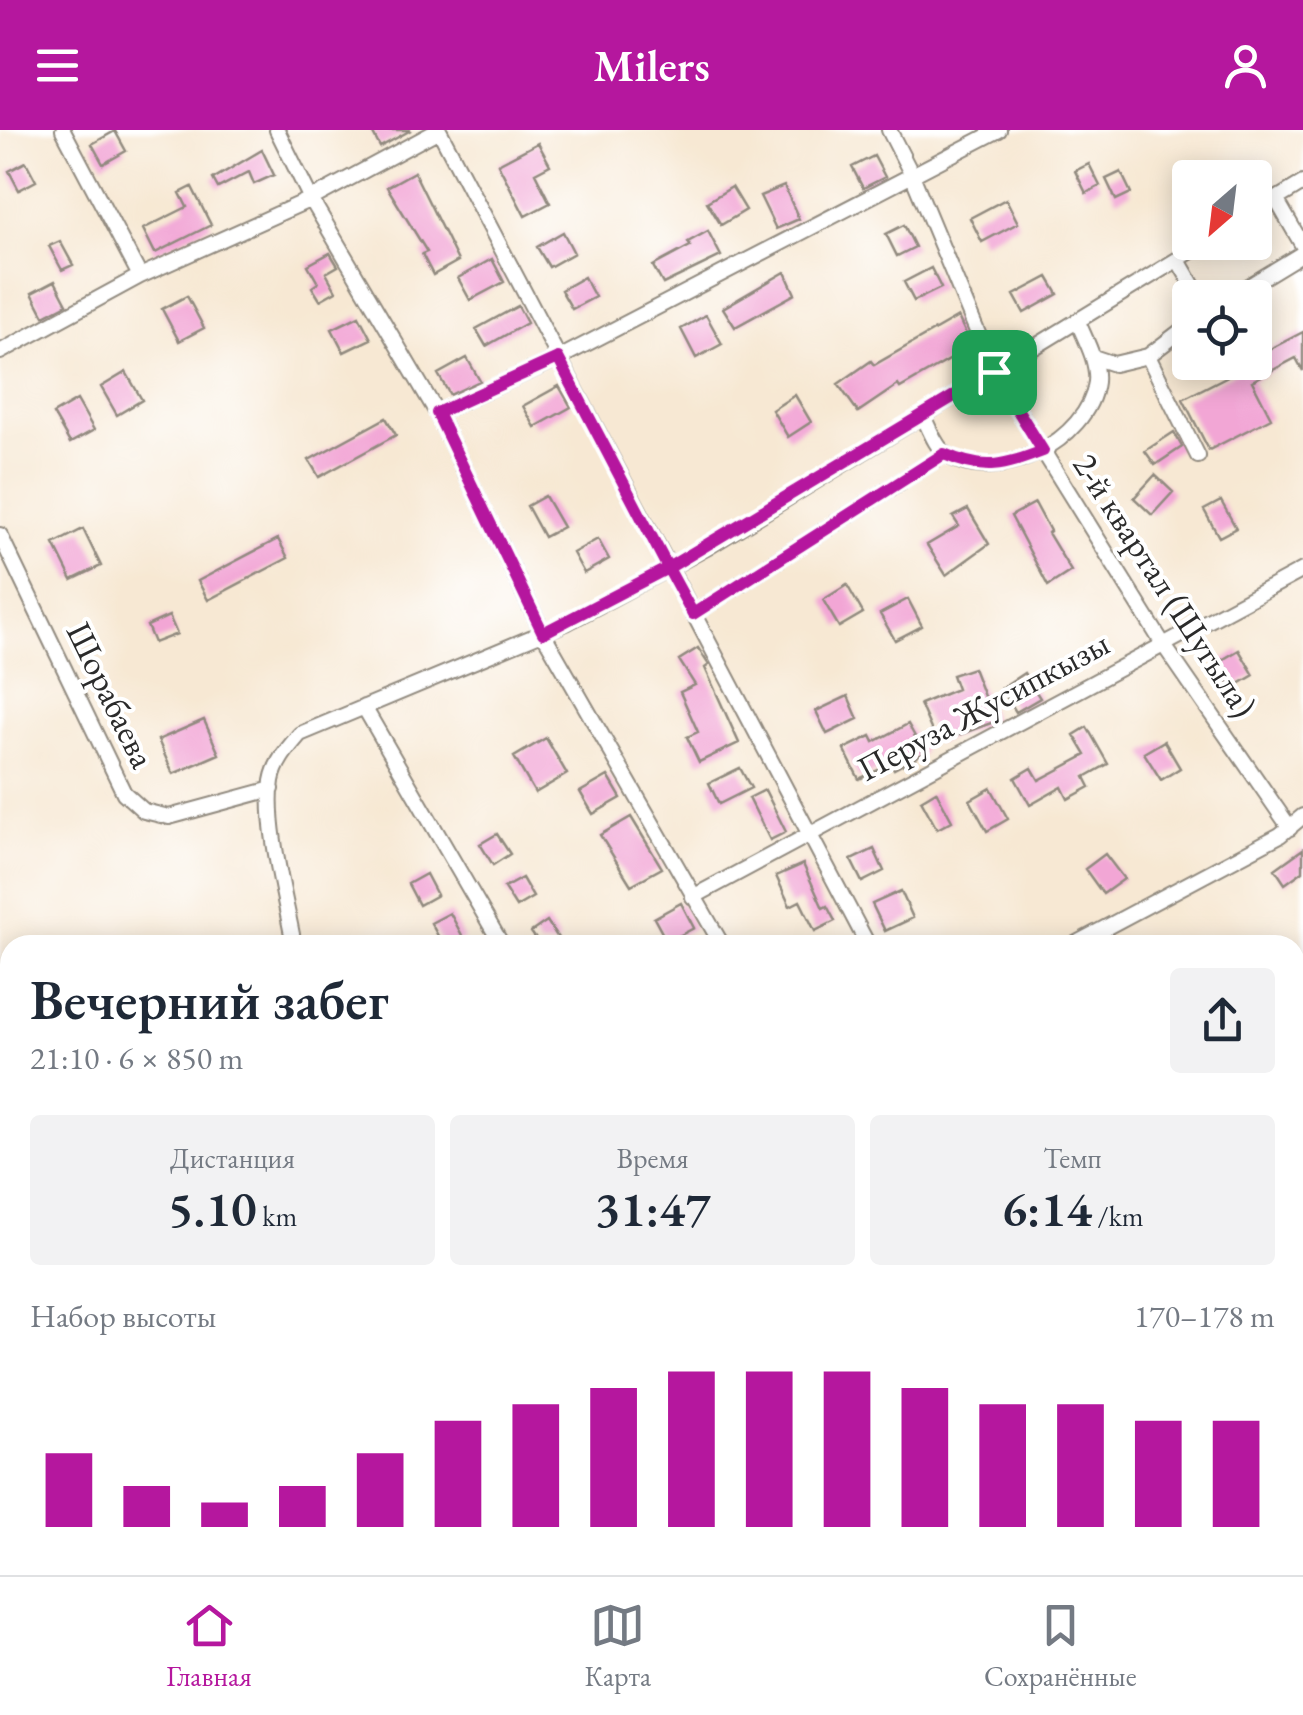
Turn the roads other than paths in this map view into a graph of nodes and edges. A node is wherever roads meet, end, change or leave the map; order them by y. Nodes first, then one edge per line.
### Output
1 (63, 130) edge
2 (277, 130) edge
3 (439, 130) edge
4 (889, 130) edge
5 (998, 130) edge
6 (912, 176) junction
7 (1303, 183) edge
8 (311, 199) junction
9 (1276, 199) junction
10 (1272, 201) edge
11 (1303, 249) edge
12 (1178, 260) joint
13 (140, 276) junction
14 (1190, 280) edge
15 (1257, 280) edge
16 (1078, 322) junction
17 (1172, 338) edge
18 (0, 352) edge
19 (1148, 356) junction
20 (1093, 357) junction
21 (558, 358) junction
22 (994, 372) junction
23 (437, 413) junction
24 (923, 416) junction
25 (1043, 451) junction
26 (944, 454) junction
27 (1198, 456) dead end
28 (0, 535) edge
29 (668, 568) junction
30 (1303, 570) edge
31 (693, 614) junction
32 (543, 633) junction
33 (1163, 644) junction
34 (364, 707) junction
35 (272, 789) junction
36 (1303, 816) edge
37 (1290, 828) junction
38 (809, 832) junction
39 (693, 897) junction
40 (1106, 929) junction
41 (292, 935) edge
42 (496, 935) edge
43 (716, 935) edge
44 (863, 935) edge
45 (1094, 935) edge
46 (1102, 935) edge

1 - 13 street
2 - 8 street
3 - 8 street
3 - 21 street
4 - 6 street, 2-й квартал (Шугыла)
5 - 6 street
6 - 21 street
6 - 22 street, 2-й квартал (Шугыла)
7 - 9 street
8 - 13 street
8 - 23 street
9 - 10 street
9 - 11 street
11 - 15 street
12 - 14 street
12 - 16 street
13 - 18 street
16 - 20 street
16 - 22 street
17 - 19 street
19 - 20 street
19 - 27 street
20 - 25 street
21 - 23 street
21 - 29 street
22 - 24 street
22 - 25 street, 2-й квартал (Шугыла)
23 - 32 street
24 - 26 street
24 - 29 street
25 - 26 street
25 - 33 street, 2-й квартал (Шугыла)
26 - 31 street
28 - 35 street, Шорабаева
29 - 31 street
29 - 32 street
30 - 33 street, Перуза Жусипкызы
31 - 38 street
32 - 34 street
32 - 39 street
33 - 37 street, 2-й квартал (Шугыла)
33 - 38 street, Перуза Жусипкызы
34 - 35 street
34 - 42 street
35 - 41 street
36 - 37 street
37 - 40 street
38 - 39 street, Перуза Жусипкызы
38 - 44 street
39 - 43 street
40 - 45 street
40 - 46 street

